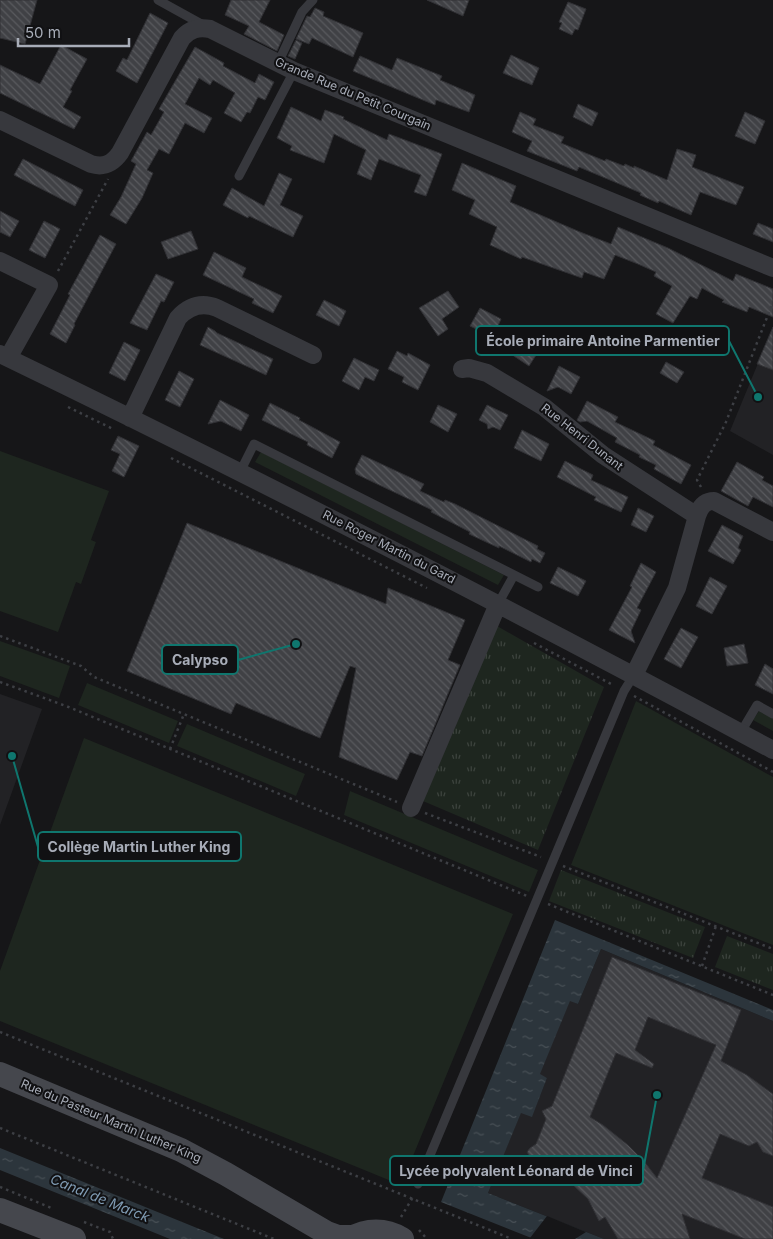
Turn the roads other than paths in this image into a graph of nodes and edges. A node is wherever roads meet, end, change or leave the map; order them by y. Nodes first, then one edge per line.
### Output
1 (158, 0) edge
2 (313, 0) edge
3 (210, 29) junction
4 (286, 67) junction
5 (0, 120) edge
6 (239, 176) dead end
7 (0, 261) edge
8 (773, 268) edge
9 (313, 355) dead end
10 (4, 356) edge
11 (462, 369) dead end
12 (130, 418) junction
13 (240, 472) junction
14 (697, 516) junction
15 (773, 532) edge
16 (514, 575) junction
17 (538, 588) dead end
18 (498, 604) junction
19 (634, 675) junction
20 (773, 714) edge
21 (741, 732) junction
22 (773, 750) edge
23 (411, 808) road end
24 (0, 1074) edge
25 (418, 1184) dead end
26 (0, 1210) edge
27 (401, 1228) edge
28 (352, 1238) edge
29 (74, 1239) edge

1 - 3 lane
2 - 4 lane
3 - 4 street, Grande Rue du Petit Courgain
3 - 5 street
4 - 6 lane
4 - 8 street, Grande Rue du Petit Courgain
7 - 10 street
9 - 12 street
10 - 12 street, Rue Roger Martin du Gard
11 - 14 street, Rue Henri Dunant
12 - 13 street, Rue Roger Martin du Gard
13 - 16 lane
13 - 18 street, Rue Roger Martin du Gard
14 - 15 street
14 - 19 street
16 - 17 lane
16 - 18 lane
18 - 19 street, Rue Roger Martin du Gard
18 - 23 street
19 - 21 street, Rue Roger Martin du Gard
19 - 25 lane
20 - 21 lane
21 - 22 street, Rue Roger Martin du Gard
24 - 28 street, Rue du Pasteur Martin Luther King
26 - 29 street
27 - 28 street

